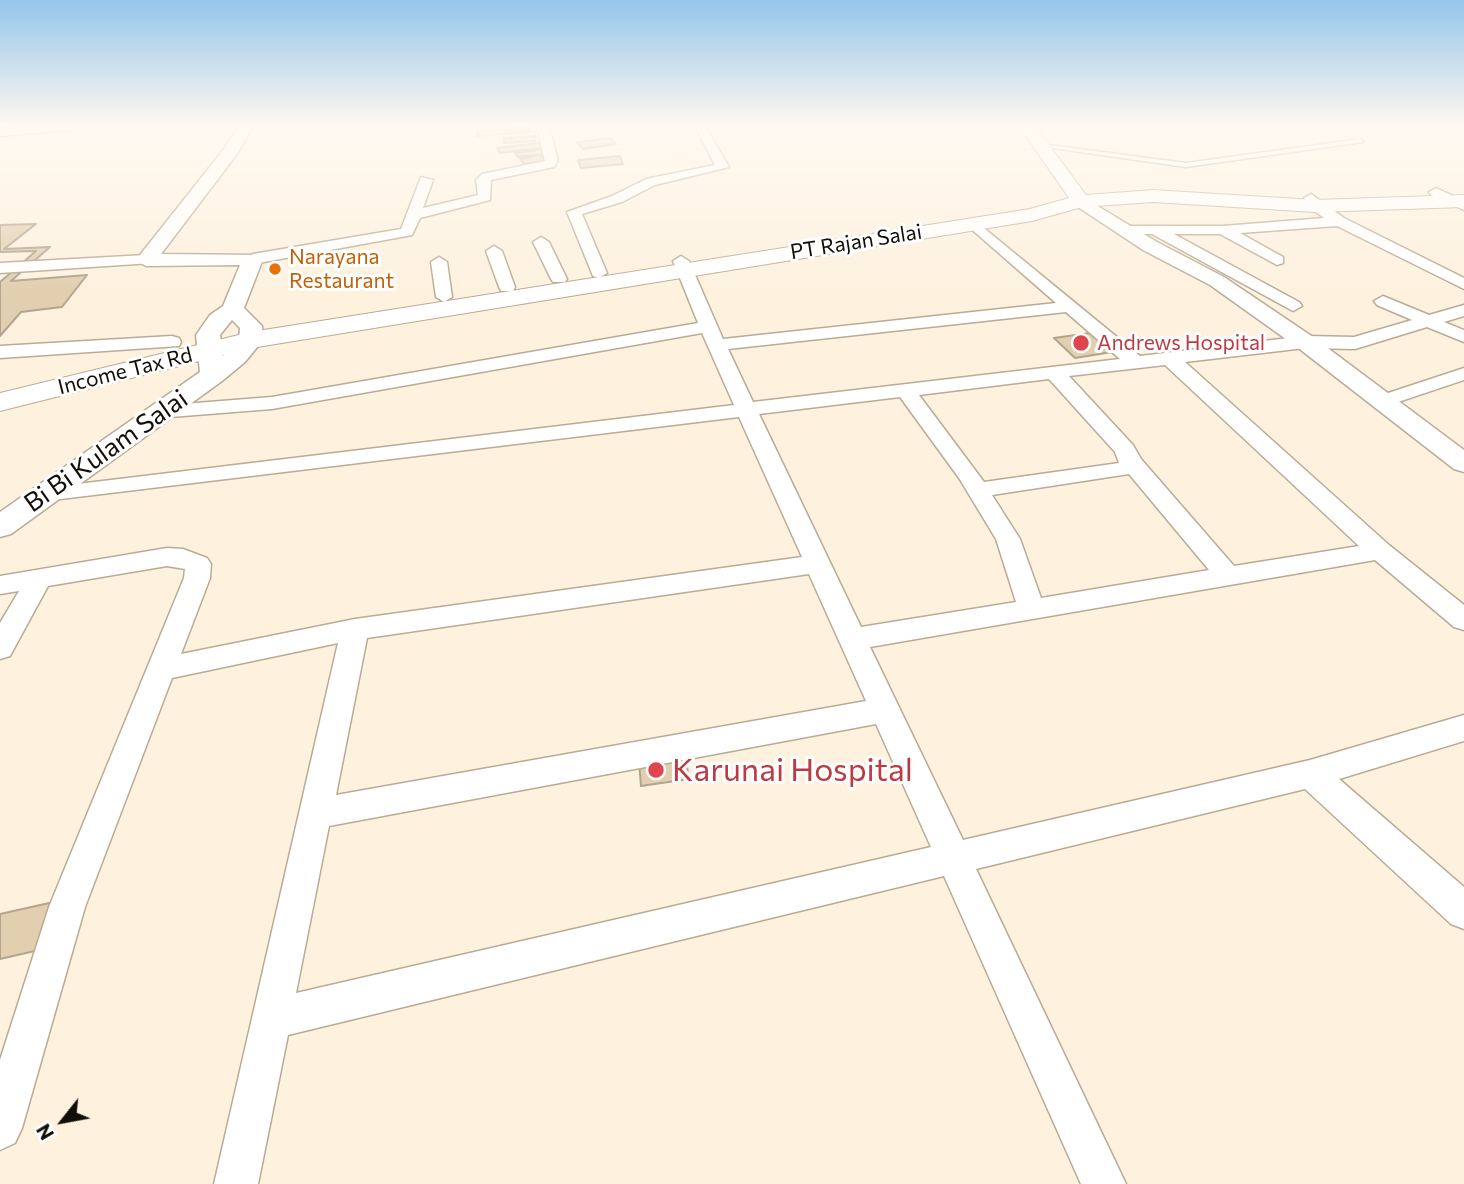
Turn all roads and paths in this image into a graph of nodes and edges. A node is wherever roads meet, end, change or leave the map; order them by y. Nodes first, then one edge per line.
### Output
1 (207, 181) edge
2 (426, 181) edge
3 (483, 181) edge
4 (655, 181) edge
5 (1067, 181) edge
6 (1078, 197) junction
7 (1456, 198) edge
8 (1313, 202) junction
9 (414, 215) junction
10 (1339, 221) junction
11 (974, 224) junction
12 (1123, 230) junction
13 (1156, 230) junction
14 (1223, 230) junction
15 (870, 236) junction
16 (541, 242) dead end
17 (494, 251) dead end
18 (253, 259) junction
19 (146, 260) junction
20 (1277, 260) dead end
21 (439, 261) dead end
22 (684, 265) junction
23 (0, 268) edge
24 (599, 273) junction
25 (559, 279) junction
26 (1464, 284) edge
27 (506, 287) junction
28 (444, 296) junction
29 (1383, 301) dead end
30 (1069, 306) junction
31 (1293, 306) dead end
32 (1464, 310) edge
33 (1425, 321) junction
34 (245, 325) junction
35 (712, 336) junction
36 (1464, 337) edge
37 (172, 342) junction
38 (1306, 342) junction
39 (0, 352) edge
40 (209, 354) junction
41 (1169, 358) junction
42 (1135, 362) junction
43 (1054, 372) junction
44 (1464, 374) edge
45 (0, 384) edge
46 (905, 390) junction
47 (1383, 401) junction
48 (0, 402) edge
49 (746, 410) junction
50 (159, 412) junction
51 (1131, 463) junction
52 (1464, 463) edge
53 (976, 490) junction
54 (44, 494) junction
55 (0, 527) edge
56 (1380, 551) junction
57 (818, 564) junction
58 (1228, 576) junction
59 (38, 580) junction
60 (0, 585) edge
61 (1032, 609) junction
62 (1464, 620) edge
63 (355, 629) junction
64 (853, 639) junction
65 (0, 648) edge
66 (161, 668) junction
67 (885, 710) junction
68 (1464, 728) edge
69 (1310, 774) junction
70 (315, 814) junction
71 (954, 860) junction
72 (1464, 911) edge
73 (271, 1019) junction
74 (0, 1128) edge
75 (236, 1184) edge
76 (1104, 1184) edge

1 - 19 street
2 - 9 street
3 - 9 street
4 - 24 street
5 - 6 main road
6 - 8 main road, PT Rajan Salai
6 - 11 main road, PT Rajan Salai
6 - 12 street
6 - 15 main road, PT Rajan Salai
7 - 8 main road, PT Rajan Salai
8 - 10 street
9 - 18 street
10 - 14 street
10 - 26 street
11 - 15 main road, PT Rajan Salai
11 - 30 street
12 - 13 street
12 - 38 street
13 - 14 street
13 - 31 street
14 - 20 street
15 - 22 main road, PT Rajan Salai
16 - 25 street
17 - 27 street
18 - 19 street
18 - 34 street
19 - 23 street
21 - 28 street
22 - 24 main road, PT Rajan Salai
22 - 34 main road, PT Rajan Salai
22 - 35 street
24 - 25 main road, PT Rajan Salai
25 - 27 main road, PT Rajan Salai
27 - 28 main road, PT Rajan Salai
28 - 34 main road, PT Rajan Salai
29 - 33 street
30 - 35 street
30 - 42 street
32 - 33 street
33 - 36 street
33 - 38 street
34 - 40 main road, Income Tax Rd
35 - 49 street
35 - 50 street
37 - 39 street
37 - 40 main road, Income Tax Rd
37 - 45 main road, Income Tax Rd
38 - 41 street
38 - 47 street
40 - 48 main road, Income Tax Rd
40 - 50 street, Bi Bi Kulam Salai
41 - 42 street
41 - 56 street
42 - 43 street
43 - 46 street
43 - 51 street
44 - 47 street
46 - 49 street
46 - 53 street
47 - 52 street
49 - 54 street
49 - 57 street
50 - 54 street, Bi Bi Kulam Salai
51 - 53 street
51 - 58 street
53 - 61 street
54 - 55 street, Bi Bi Kulam Salai
56 - 58 street
56 - 62 street
57 - 63 street
57 - 64 street
58 - 61 street
59 - 60 street
59 - 65 street
59 - 66 street
61 - 64 street
63 - 66 street
63 - 70 street
64 - 67 street
66 - 74 street
67 - 70 street
67 - 71 street
68 - 69 street
69 - 71 street
69 - 72 street
70 - 73 street
71 - 73 street
71 - 76 street
73 - 75 street

